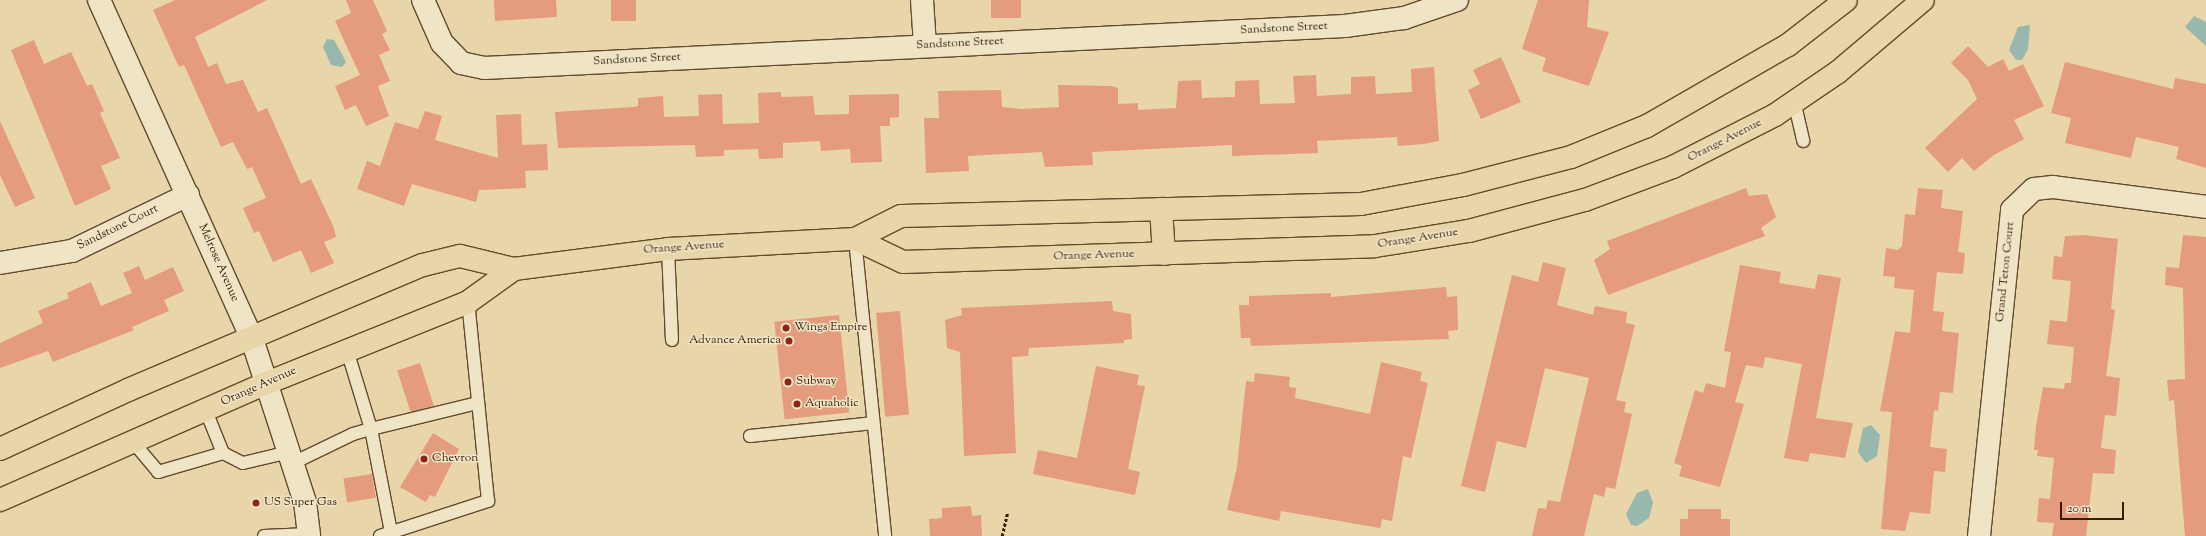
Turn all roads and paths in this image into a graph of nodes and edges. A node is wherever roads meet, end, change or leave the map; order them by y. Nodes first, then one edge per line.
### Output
1 (99, 0) edge
2 (423, 0) edge
3 (922, 0) edge
4 (1457, 0) edge
5 (1846, 0) edge
6 (1923, 0) edge
7 (925, 45) junction
8 (1795, 105) junction
9 (1804, 141) dead end
10 (188, 195) junction
11 (2206, 207) edge
12 (1160, 209) junction
13 (855, 239) junction
14 (668, 249) junction
15 (1164, 254) junction
16 (0, 264) edge
17 (514, 269) junction
18 (468, 302) junction
19 (252, 339) junction
20 (672, 340) dead end
21 (347, 350) junction
22 (267, 383) junction
23 (478, 403) junction
24 (206, 411) junction
25 (873, 423) junction
26 (371, 429) junction
27 (750, 436) dead end
28 (134, 443) junction
29 (0, 449) edge
30 (223, 453) junction
31 (291, 457) junction
32 (0, 500) edge
33 (1007, 514) dead end
34 (386, 534) edge
35 (309, 535) edge
36 (264, 536) edge
37 (885, 536) edge
38 (1002, 536) edge
39 (1979, 536) edge

1 - 10 street, Melrose Avenue
2 - 7 street, Sandstone Street
3 - 7 street
4 - 7 street, Sandstone Street
5 - 12 main road, Orange Avenue
6 - 8 main road, Orange Avenue
8 - 9 lane
8 - 15 main road, Orange Avenue
10 - 16 street, Sandstone Court
10 - 19 street, Melrose Avenue
11 - 39 street, Grand Teton Court
12 - 13 main road, Orange Avenue
12 - 15 main road
13 - 14 main road, Orange Avenue
13 - 15 main road, Orange Avenue
13 - 25 lane
14 - 17 main road, Orange Avenue
14 - 20 lane
17 - 18 main road, Orange Avenue
17 - 19 main road, Orange Avenue
18 - 21 main road, Orange Avenue
18 - 23 lane
19 - 22 street, Melrose Avenue
19 - 29 main road, Orange Avenue
21 - 22 main road, Orange Avenue
21 - 26 lane
22 - 24 main road, Orange Avenue
22 - 31 street, Melrose Avenue
23 - 26 lane
23 - 34 lane
24 - 28 main road, Orange Avenue
24 - 30 lane
25 - 27 lane
25 - 37 lane
26 - 31 lane
26 - 34 lane
28 - 30 lane
28 - 32 main road, Orange Avenue
30 - 31 lane
31 - 35 street, Melrose Avenue
33 - 38 path
35 - 36 lane

